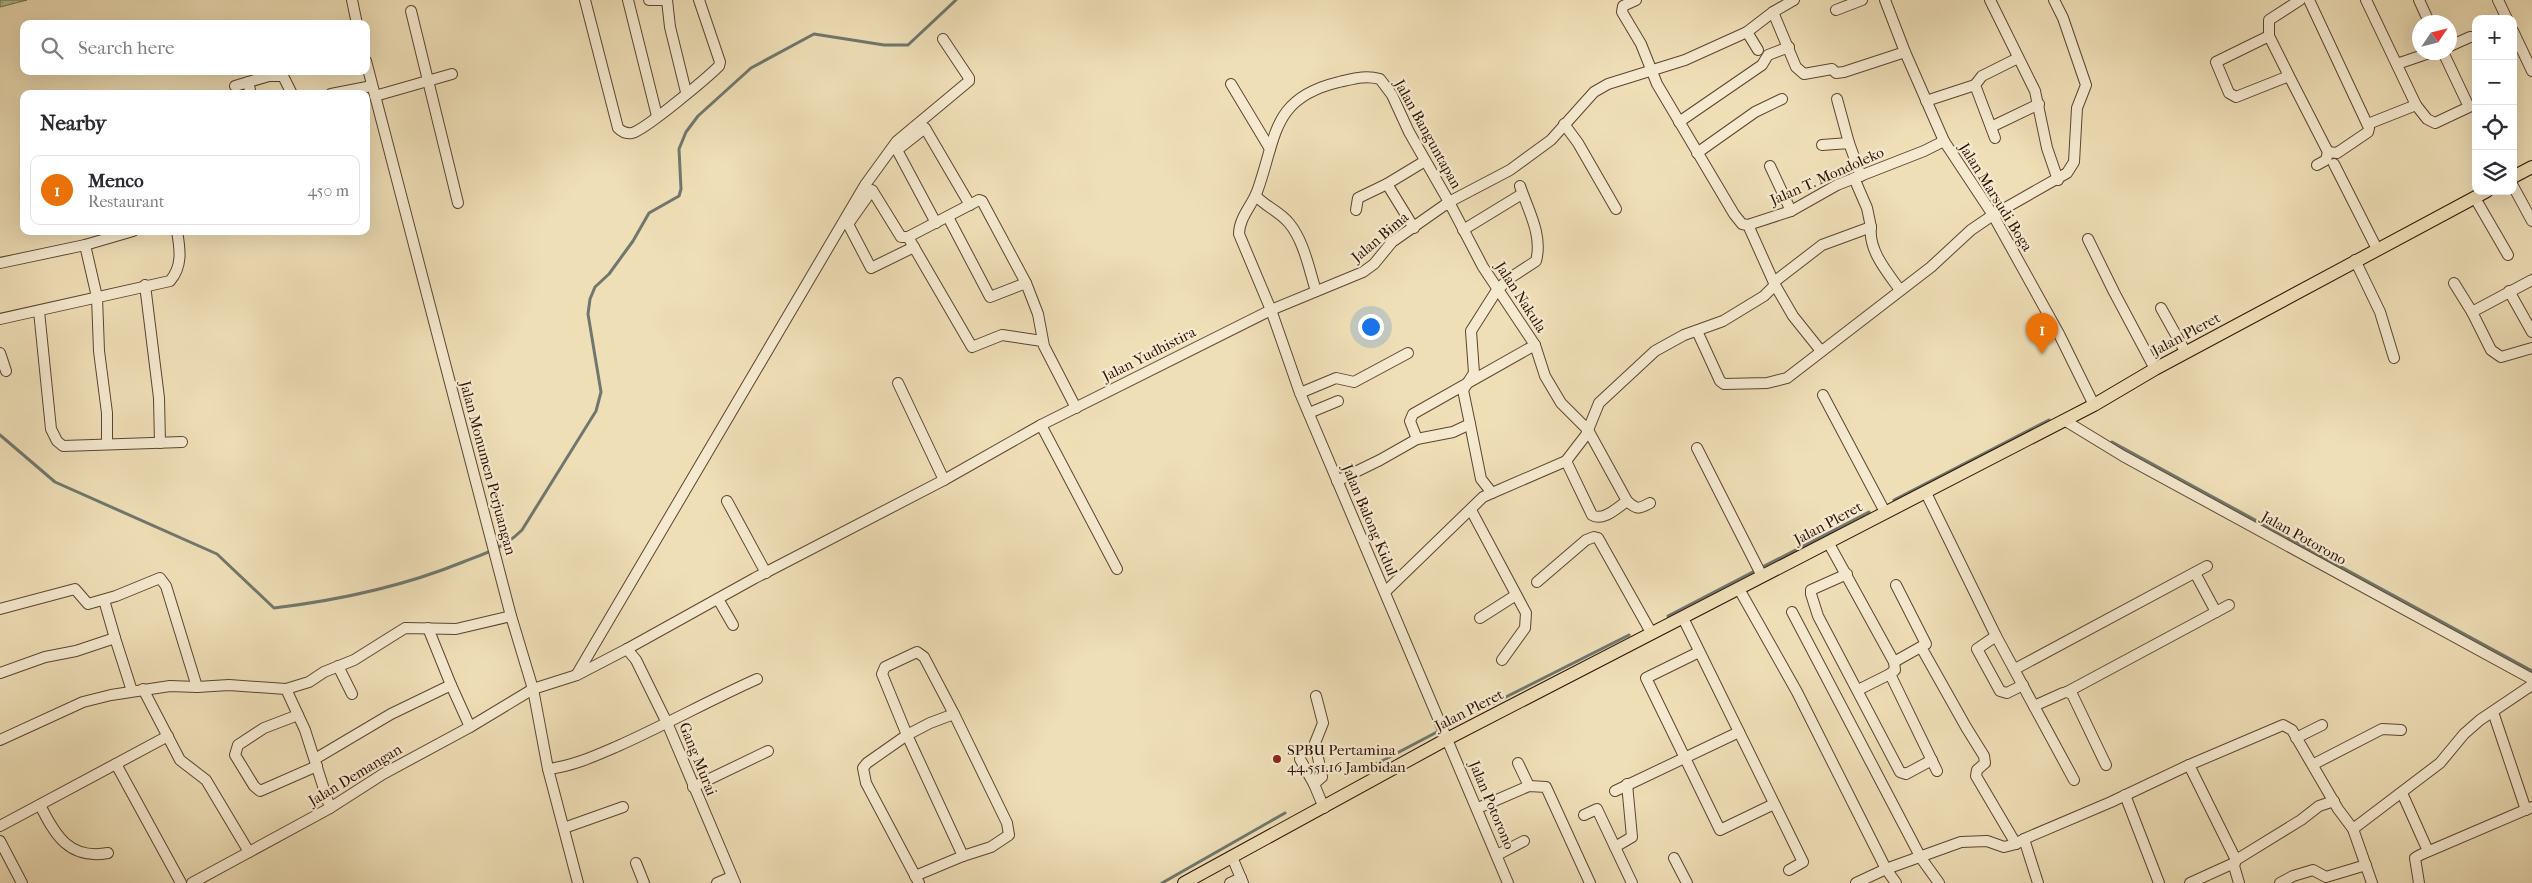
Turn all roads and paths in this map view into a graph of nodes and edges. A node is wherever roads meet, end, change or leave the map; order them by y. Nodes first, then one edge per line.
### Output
1 (352, 0) edge
2 (585, 0) edge
3 (628, 0) edge
4 (649, 0) edge
5 (666, 0) edge
6 (699, 0) edge
7 (1636, 0) edge
8 (1794, 0) edge
9 (1862, 0) edge
10 (1885, 0) edge
11 (1990, 0) edge
12 (2054, 0) edge
13 (2300, 0) edge
14 (2309, 0) edge
15 (2366, 0) edge
16 (2419, 0) edge
17 (2498, 0) edge
18 (1836, 10) dead end
19 (411, 11) dead end
20 (1773, 12) junction
21 (2426, 15) edge
22 (2505, 15) edge
23 (356, 20) edge
24 (1747, 32) junction
25 (2269, 36) junction
26 (2472, 37) edge
27 (943, 39) dead end
28 (2517, 39) edge
29 (2457, 43) edge
30 (1789, 47) junction
31 (1758, 50) dead end
32 (1905, 52) junction
33 (2018, 58) junction
34 (2412, 59) edge
35 (2447, 60) edge
36 (2397, 64) junction
37 (2532, 71) edge
38 (1650, 72) junction
39 (452, 74) dead end
40 (370, 75) edge
41 (2289, 76) junction
42 (429, 81) junction
43 (248, 82) junction
44 (1231, 84) dead end
45 (1975, 85) junction
46 (235, 86) dead end
47 (250, 90) edge
48 (290, 90) edge
49 (370, 91) edge
50 (374, 91) junction
51 (370, 92) edge
52 (686, 92) junction
53 (1782, 99) dead end
54 (1837, 99) dead end
55 (1926, 102) junction
56 (2038, 104) junction
57 (2416, 105) junction
58 (2472, 105) edge
59 (657, 116) junction
60 (1679, 122) junction
61 (1564, 124) junction
62 (2368, 124) junction
63 (1991, 127) junction
64 (1996, 138) dead end
65 (1944, 141) junction
66 (1849, 143) junction
67 (1822, 145) dead end
68 (1270, 150) junction
69 (1697, 153) junction
70 (2328, 159) junction
71 (1425, 161) junction
72 (1770, 166) dead end
73 (2532, 167) edge
74 (2517, 175) edge
75 (1858, 177) junction
76 (2058, 180) junction
77 (1387, 184) junction
78 (2517, 193) edge
79 (2480, 195) edge
80 (1256, 196) junction
81 (2475, 198) junction
82 (1449, 202) junction
83 (458, 203) dead end
84 (970, 205) junction
85 (1616, 209) dead end
86 (1356, 210) dead end
87 (1792, 210) junction
88 (1993, 215) junction
89 (948, 217) junction
90 (2532, 221) edge
91 (936, 223) junction
92 (1748, 225) junction
93 (1871, 227) junction
94 (1414, 228) junction
95 (1463, 230) junction
96 (119, 235) edge
97 (177, 235) edge
98 (908, 237) junction
99 (2088, 239) dead end
100 (85, 245) junction
101 (914, 247) junction
102 (2377, 249) junction
103 (2508, 255) dead end
104 (2356, 260) junction
105 (0, 263) edge
106 (2532, 280) edge
107 (1774, 283) junction
108 (2454, 283) dead end
109 (1026, 284) junction
110 (145, 285) junction
111 (1497, 290) junction
112 (1900, 290) junction
113 (2509, 290) junction
114 (1316, 291) junction
115 (97, 297) junction
116 (2161, 308) dead end
117 (1271, 310) junction
118 (39, 311) junction
119 (2472, 312) junction
120 (0, 319) edge
121 (1697, 330) junction
122 (2532, 332) edge
123 (1042, 341) junction
124 (1535, 345) junction
125 (2532, 348) edge
126 (1821, 351) junction
127 (0, 353) edge
128 (1408, 353) dead end
129 (2186, 353) junction
130 (2394, 358) dead end
131 (2155, 369) junction
132 (6, 371) dead end
133 (898, 383) dead end
134 (1466, 383) junction
135 (1300, 393) junction
136 (1823, 395) dead end
137 (1338, 401) dead end
138 (2094, 405) junction
139 (1076, 408) junction
140 (1309, 413) junction
141 (2064, 420) junction
142 (1041, 424) junction
143 (1470, 424) junction
144 (1588, 430) junction
145 (1417, 439) junction
146 (182, 442) dead end
147 (160, 443) junction
148 (107, 444) junction
149 (1697, 448) dead end
150 (1566, 461) junction
151 (944, 480) junction
152 (1337, 481) junction
153 (1492, 493) junction
154 (1926, 493) junction
155 (726, 501) dead end
156 (1627, 501) junction
157 (1650, 503) dead end
158 (1471, 510) junction
159 (1885, 512) junction
160 (1828, 542) junction
161 (2207, 566) dead end
162 (1117, 570) dead end
163 (766, 573) junction
164 (2195, 573) junction
165 (1847, 574) junction
166 (1762, 576) junction
167 (1537, 582) dead end
168 (1896, 585) dead end
169 (1738, 589) junction
170 (1385, 592) junction
171 (1516, 595) junction
172 (718, 598) junction
173 (104, 600) junction
174 (2229, 604) dead end
175 (0, 609) edge
176 (1792, 612) dead end
177 (2216, 612) junction
178 (511, 616) junction
179 (1480, 618) dead end
180 (1683, 618) junction
181 (733, 625) dead end
182 (428, 628) junction
183 (1652, 634) junction
184 (1996, 636) junction
185 (115, 638) junction
186 (1921, 647) junction
187 (627, 649) junction
188 (1700, 652) junction
189 (1502, 660) dead end
190 (1894, 662) junction
191 (338, 666) junction
192 (2016, 669) junction
193 (0, 673) edge
194 (1890, 674) junction
195 (757, 679) dead end
196 (2532, 679) edge
197 (573, 680) junction
198 (451, 684) junction
199 (2024, 684) junction
200 (2532, 685) edge
201 (197, 687) junction
202 (143, 689) junction
203 (286, 689) junction
204 (533, 689) junction
205 (1858, 690) junction
206 (132, 691) junction
207 (2067, 692) junction
208 (352, 694) dead end
209 (1316, 696) dead end
210 (2034, 706) junction
211 (2493, 712) junction
212 (954, 714) junction
213 (298, 715) junction
214 (668, 725) junction
215 (2322, 725) dead end
216 (470, 727) junction
217 (2401, 730) dead end
218 (1739, 732) junction
219 (907, 735) junction
220 (168, 736) junction
221 (2296, 738) junction
222 (1447, 739) junction
223 (0, 740) edge
224 (768, 751) dead end
225 (1685, 758) junction
226 (1300, 759) dead end
227 (1932, 760) junction
228 (316, 762) junction
229 (1518, 763) dead end
230 (116, 764) junction
231 (2314, 764) junction
232 (2106, 765) dead end
233 (2189, 765) junction
234 (548, 769) junction
235 (1937, 771) dead end
236 (2074, 780) dead end
237 (1314, 784) junction
238 (1628, 784) junction
239 (1529, 786) junction
240 (693, 787) junction
241 (1614, 791) dead end
242 (2402, 793) junction
243 (2125, 795) junction
244 (2334, 801) junction
245 (1774, 804) junction
246 (40, 805) junction
247 (623, 807) dead end
248 (330, 808) junction
249 (1324, 808) junction
250 (1478, 808) junction
251 (2529, 808) edge
252 (1584, 815) dead end
253 (0, 826) edge
254 (564, 828) junction
255 (2352, 829) junction
256 (0, 841) edge
257 (1524, 841) dead end
258 (2020, 841) junction
259 (1615, 846) junction
260 (249, 852) junction
261 (2428, 852) junction
262 (108, 854) dead end
263 (1497, 855) junction
264 (963, 856) junction
265 (1232, 857) junction
266 (1674, 858) dead end
267 (1921, 858) junction
268 (2235, 861) junction
269 (636, 863) dead end
270 (2366, 865) junction
271 (1886, 869) junction
272 (1789, 870) dead end
273 (733, 880) edge
274 (917, 880) edge
275 (1242, 881) edge
276 (22, 883) edge
277 (181, 883) edge
278 (192, 883) edge
279 (578, 883) edge
280 (644, 883) edge
281 (717, 883) edge
282 (1184, 883) edge
283 (1230, 883) edge
284 (1508, 883) edge
285 (1590, 883) edge
286 (1632, 883) edge
287 (1687, 883) edge
288 (1856, 883) edge
289 (1896, 883) edge
290 (1939, 883) edge
291 (2038, 883) edge
292 (2159, 883) edge
293 (2190, 883) edge
294 (2239, 883) edge
295 (2280, 883) edge
296 (2372, 883) edge
297 (2419, 883) edge

1 - 23 street
2 - 59 street
3 - 59 street
4 - 5 street
5 - 52 street
6 - 52 street
7 - 38 street
8 - 20 street, Jalan Banguntapan
9 - 18 street
10 - 32 street, Jalan Marsudi Boga
11 - 33 street
12 - 76 street
13 - 25 street
14 - 62 street
15 - 36 street
16 - 21 street
17 - 22 street
19 - 42 street
20 - 24 street, Jalan Banguntapan
20 - 30 street
24 - 31 street
24 - 38 street, Jalan Banguntapan
25 - 41 street
25 - 41 street
26 - 29 street
27 - 197 street
28 - 37 street
30 - 32 street
30 - 60 street
32 - 55 street, Jalan Marsudi Boga
33 - 45 street
33 - 56 street
34 - 36 street
35 - 58 street
36 - 57 street
38 - 60 street
38 - 61 street, Jalan Banguntapan
39 - 42 street
40 - 50 street, Jalan Monumen Perjuangan
41 - 70 street
42 - 50 street
42 - 83 street
43 - 46 street
43 - 47 street
43 - 48 street
44 - 68 street
45 - 55 street
45 - 63 street
49 - 50 street
50 - 51 street
50 - 178 street, Jalan Monumen Perjuangan
52 - 59 street
53 - 69 street
54 - 66 street
55 - 65 street, Jalan Marsudi Boga
56 - 63 street
56 - 76 street
57 - 58 street
57 - 62 street
60 - 69 street
61 - 82 street, Jalan Banguntapan
61 - 85 street
62 - 70 street
63 - 64 street
65 - 75 street, Jalan T. Mondoleko
65 - 88 street, Jalan Marsudi Boga
66 - 67 street
66 - 75 street
68 - 71 street, Jalan Banguntapan
68 - 80 street, Jalan Banguntapan
69 - 92 street
70 - 102 street
71 - 77 street
71 - 82 street, Jalan Banguntapan
72 - 87 street
73 - 74 main road
75 - 87 street, Jalan T. Mondoleko
75 - 93 street
76 - 88 street
77 - 86 street
77 - 94 street
78 - 90 street
79 - 81 main road, Jalan Pleret
80 - 114 street
80 - 117 street, Jalan Banguntapan
81 - 102 main road, Jalan Pleret
81 - 103 street
82 - 94 street, Jalan Bima
82 - 95 street, Jalan Nakula
84 - 89 street
84 - 91 street
84 - 109 street
87 - 92 street, Jalan T. Mondoleko
88 - 112 street
88 - 138 street, Jalan Marsudi Boga
89 - 91 street
89 - 109 street
91 - 98 street
92 - 107 street
93 - 107 street
93 - 112 street
94 - 114 street, Jalan Bima
95 - 111 street, Jalan Nakula
95 - 111 street
96 - 100 street
97 - 110 street
98 - 101 street
98 - 101 street
99 - 131 street
100 - 105 street
100 - 115 street
101 - 123 street
102 - 104 main road, Jalan Pleret
104 - 129 main road, Jalan Pleret
104 - 130 street
106 - 113 street
107 - 121 street
107 - 126 street
108 - 119 street
109 - 123 street
110 - 115 street
110 - 147 street
111 - 124 street, Jalan Nakula
111 - 134 street
112 - 126 street
113 - 119 street
113 - 122 street
114 - 117 street, Jalan Bima
115 - 118 street
115 - 148 street
116 - 129 street
117 - 135 street, Jalan Balong Kidul
117 - 139 street, Jalan Yudhistira
118 - 120 street
118 - 148 street
119 - 125 street
121 - 126 street
121 - 144 street
123 - 139 street
124 - 134 street
124 - 144 street, Jalan Nakula
127 - 132 street
128 - 135 street
129 - 131 main road, Jalan Pleret
131 - 138 main road, Jalan Pleret
133 - 151 street
134 - 143 street
134 - 145 street
135 - 140 street, Jalan Balong Kidul
136 - 159 street
137 - 140 street
138 - 141 main road, Jalan Pleret
139 - 142 street, Jalan Yudhistira
140 - 152 street, Jalan Balong Kidul
141 - 154 main road, Jalan Pleret
141 - 196 street, Jalan Potorono
142 - 151 street, Jalan Yudhistira
142 - 162 street
143 - 145 street
143 - 153 street
144 - 150 street
144 - 156 street, Jalan Nakula
145 - 152 street
146 - 147 street
147 - 148 street
149 - 166 street
150 - 153 street
150 - 156 street
151 - 163 street, Jalan Yudhistira
152 - 170 street, Jalan Balong Kidul
153 - 158 street
154 - 159 main road, Jalan Pleret
154 - 184 street
155 - 163 street
156 - 157 street
158 - 170 street
158 - 171 street
159 - 160 main road, Jalan Pleret
160 - 165 street
160 - 166 main road, Jalan Pleret
161 - 164 street
163 - 172 street, Jalan Demangan
164 - 177 street
164 - 192 street
165 - 190 street
165 - 205 street
166 - 169 main road, Jalan Pleret
167 - 183 street
168 - 186 street
169 - 180 main road, Jalan Pleret
169 - 271 street
170 - 222 street, Jalan Balong Kidul
171 - 179 street
171 - 189 street
172 - 181 street
172 - 187 street, Jalan Demangan
173 - 175 street
173 - 185 street
173 - 201 street
174 - 177 street
176 - 267 street
177 - 207 street
178 - 182 street
178 - 204 street, Jalan Monumen Perjuangan
180 - 183 main road, Jalan Pleret
180 - 188 street
182 - 191 street
182 - 198 street
183 - 222 main road, Jalan Pleret
184 - 192 street
184 - 199 street
185 - 193 street
185 - 206 street
186 - 190 street
186 - 258 street
187 - 197 street, Jalan Demangan
187 - 214 street, Gang Murai
188 - 218 street
188 - 225 street
190 - 194 street
191 - 203 street
191 - 208 street
192 - 199 street
194 - 205 street
194 - 227 street
195 - 214 street
197 - 204 street, Jalan Demangan
198 - 216 street
198 - 228 street
199 - 210 street
200 - 211 street
201 - 202 street
201 - 203 street
202 - 206 street
202 - 220 street
203 - 213 street
204 - 216 street, Jalan Demangan
204 - 234 street, Jalan Monumen Perjuangan
205 - 227 street
206 - 223 street
207 - 210 street
207 - 232 street
209 - 237 street
210 - 236 street
211 - 242 street
211 - 251 street
212 - 219 street
212 - 219 street
212 - 264 street
213 - 228 street
213 - 228 street
214 - 234 street
214 - 240 street, Gang Murai
215 - 221 street
216 - 248 street, Jalan Demangan
217 - 231 street
218 - 225 street
218 - 245 street
219 - 264 street
219 - 274 street
220 - 230 street
220 - 260 street
221 - 231 street
221 - 233 street
222 - 249 main road, Jalan Pleret
222 - 250 street, Jalan Potorono
224 - 240 street
225 - 238 street
225 - 245 street
226 - 237 street
227 - 235 street
228 - 248 street
229 - 239 street
230 - 246 street
230 - 277 street
231 - 244 street
233 - 243 street
233 - 268 street
234 - 254 street, Jalan Monumen Perjuangan
237 - 249 street
238 - 241 street
238 - 259 street
239 - 250 street
239 - 285 street
240 - 273 street, Gang Murai
242 - 255 street
242 - 261 street
243 - 258 street
243 - 292 street
244 - 255 street
244 - 268 street
245 - 272 street
246 - 253 street
246 - 262 street
247 - 254 street
248 - 260 street, Jalan Demangan
249 - 265 main road, Jalan Pleret
250 - 263 street, Jalan Potorono
251 - 261 street
252 - 259 street
254 - 279 street, Jalan Monumen Perjuangan
255 - 270 street
256 - 276 street
257 - 263 street
258 - 267 street
258 - 291 street
259 - 286 street
260 - 278 street, Jalan Demangan
261 - 297 street
263 - 284 street, Jalan Potorono
264 - 274 street
265 - 275 street
265 - 282 main road, Jalan Pleret
266 - 287 street
267 - 271 street
267 - 290 street
268 - 293 street
268 - 294 street
269 - 280 street
270 - 295 street
270 - 296 street
271 - 288 street
271 - 289 street
273 - 281 street
275 - 283 street

